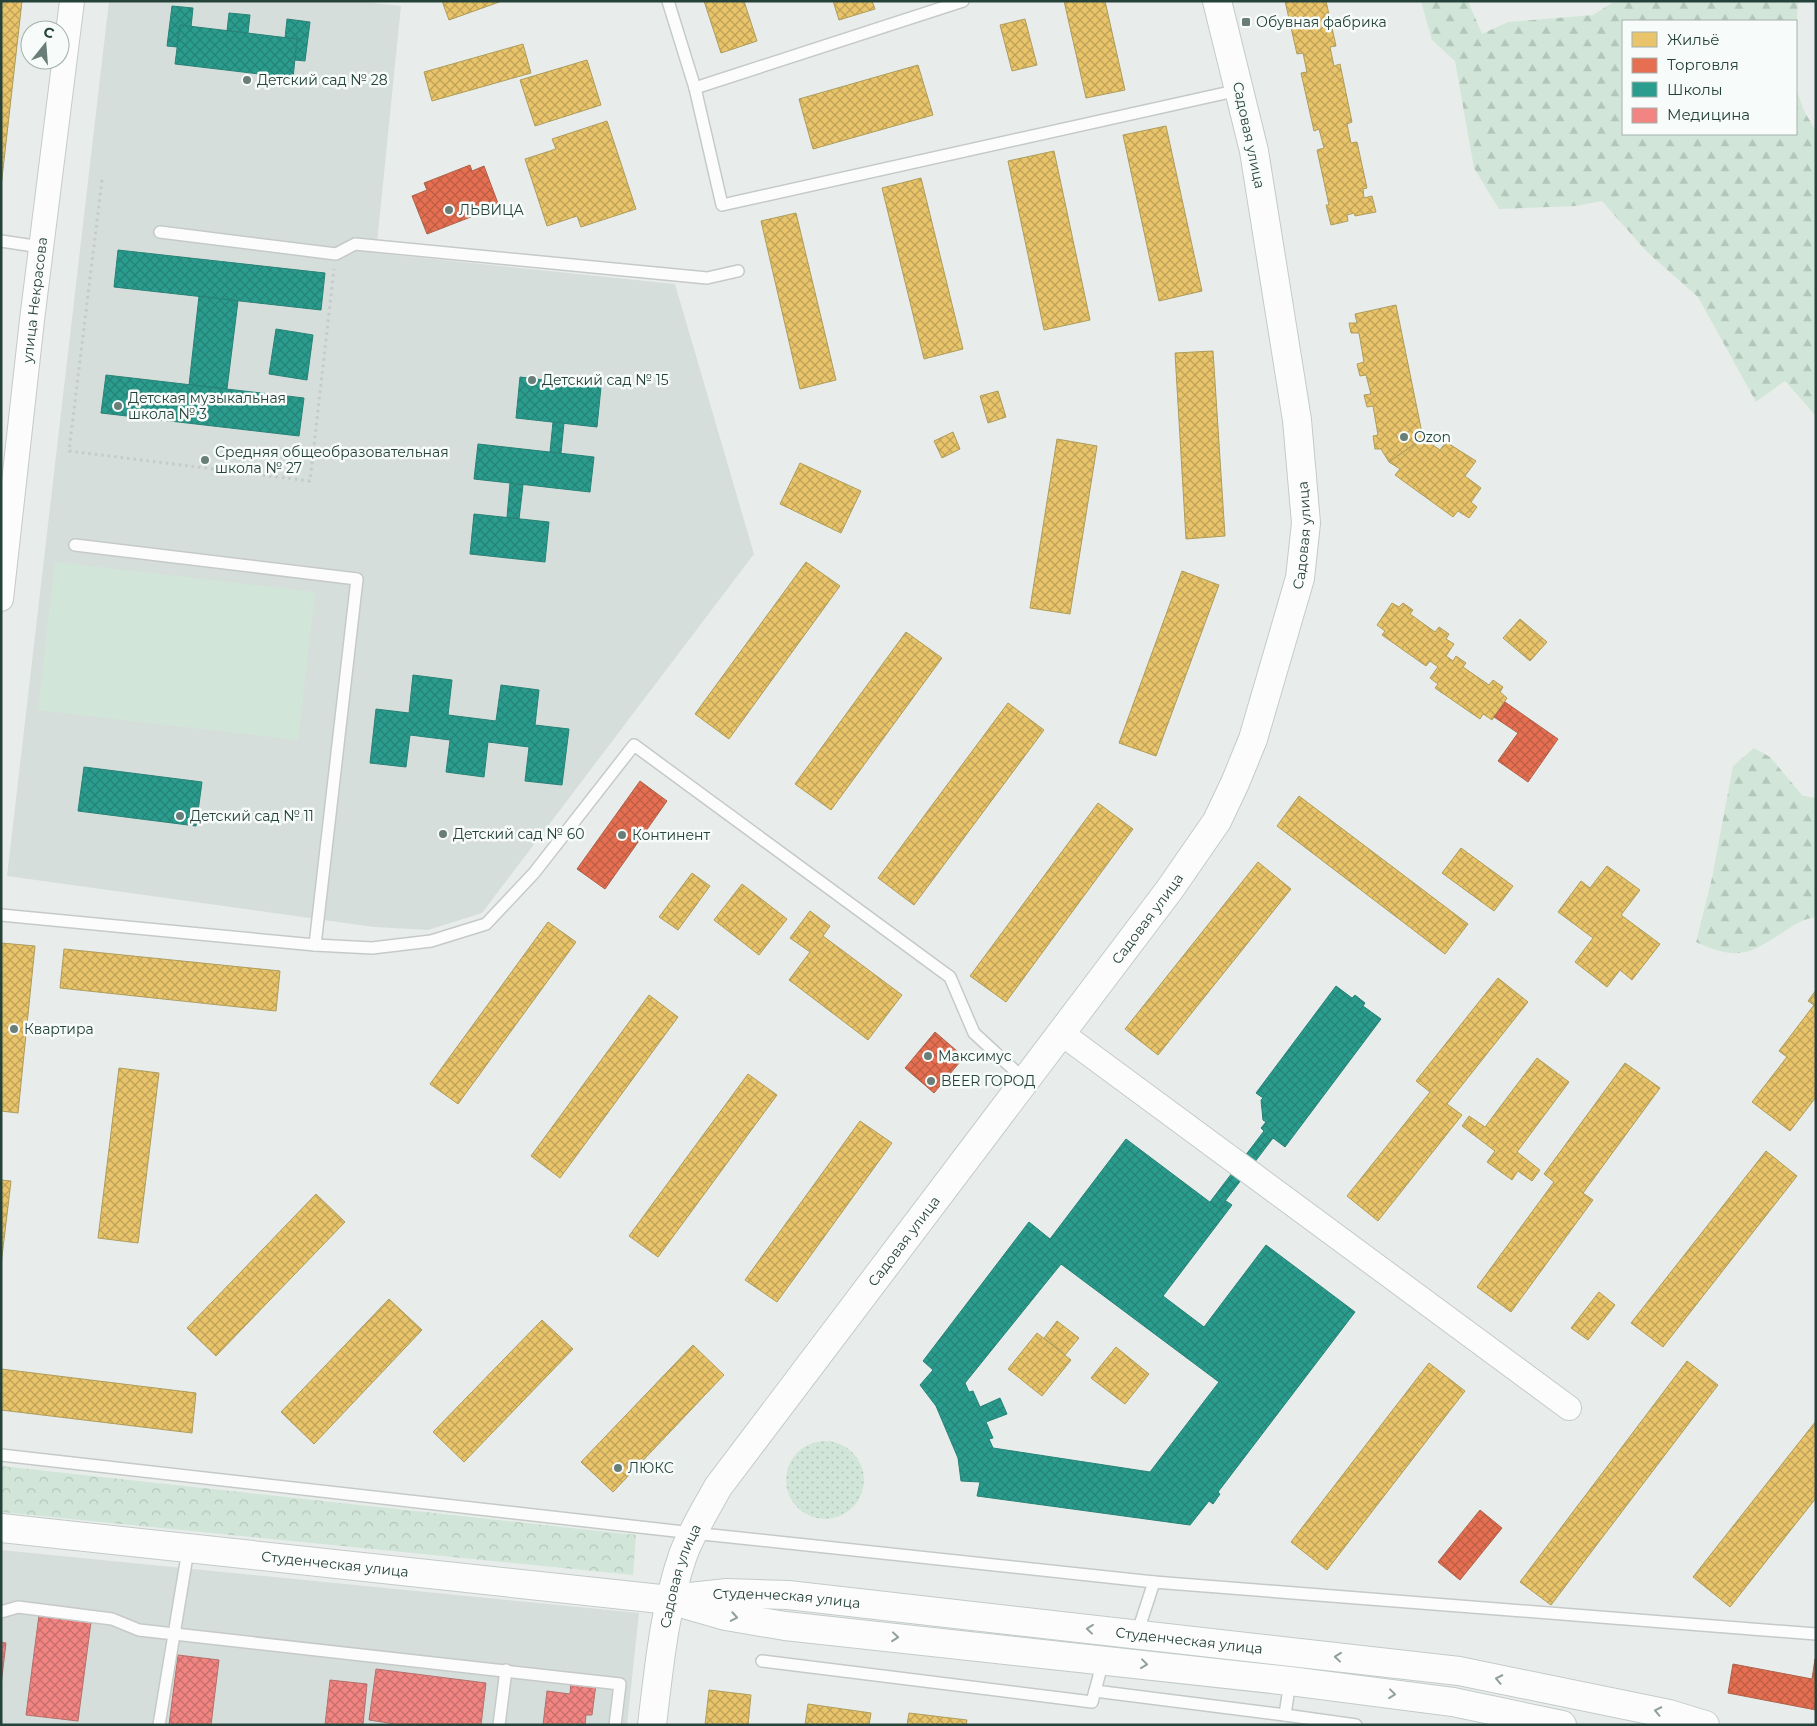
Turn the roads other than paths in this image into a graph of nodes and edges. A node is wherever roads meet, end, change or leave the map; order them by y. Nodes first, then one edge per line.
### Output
1 (72, 1) edge
2 (668, 1) edge
3 (963, 1) edge
4 (1217, 1) edge
5 (695, 88) junction
6 (1239, 90) junction
7 (160, 232) dead end
8 (1, 241) edge
9 (41, 247) junction
10 (738, 271) dead end
11 (5, 525) edge
12 (75, 545) dead end
13 (1, 599) edge
14 (1, 915) edge
15 (315, 945) junction
16 (1061, 1033) junction
17 (1025, 1080) junction
18 (1569, 1408) dead end
19 (1, 1455) edge
20 (1, 1528) edge
21 (693, 1533) junction
22 (188, 1550) junction
23 (1154, 1582) junction
24 (670, 1600) junction
25 (1, 1612) edge
26 (175, 1634) junction
27 (1137, 1634) junction
28 (1816, 1634) edge
29 (1103, 1659) junction
30 (762, 1661) dead end
31 (506, 1670) junction
32 (1290, 1681) junction
33 (1095, 1691) junction
34 (1285, 1715) junction
35 (159, 1725) edge
36 (498, 1725) edge
37 (615, 1725) edge
38 (652, 1725) edge
39 (1356, 1725) edge
40 (1562, 1725) edge
41 (1705, 1725) edge

1 - 9 street, улица Некрасова
2 - 5 lane
3 - 5 lane
4 - 6 main road, Садовая улица
5 - 6 lane
6 - 16 main road, Садовая улица
7 - 10 lane
8 - 9 lane
9 - 11 street, улица Некрасова
11 - 13 street, улица Некрасова
12 - 15 lane
14 - 15 lane
15 - 17 lane
16 - 17 main road, Садовая улица
16 - 18 street
17 - 21 main road, Садовая улица
19 - 21 lane
20 - 22 main road, Студенческая улица
21 - 23 lane
21 - 24 main road, Садовая улица
22 - 24 main road, Студенческая улица
22 - 26 lane
23 - 27 lane
23 - 28 lane
27 -> 24 main road, Студенческая улица
24 -> 29 main road, Студенческая улица
24 - 38 main road, Садовая улица
25 - 26 lane
26 - 31 lane
26 - 35 lane
41 -> 27 main road, Студенческая улица
29 -> 32 main road, Студенческая улица
29 - 33 lane
30 - 33 lane
31 - 36 lane
31 - 37 lane
32 - 34 lane
32 -> 40 main road, Студенческая улица
33 - 34 lane
34 - 39 lane

